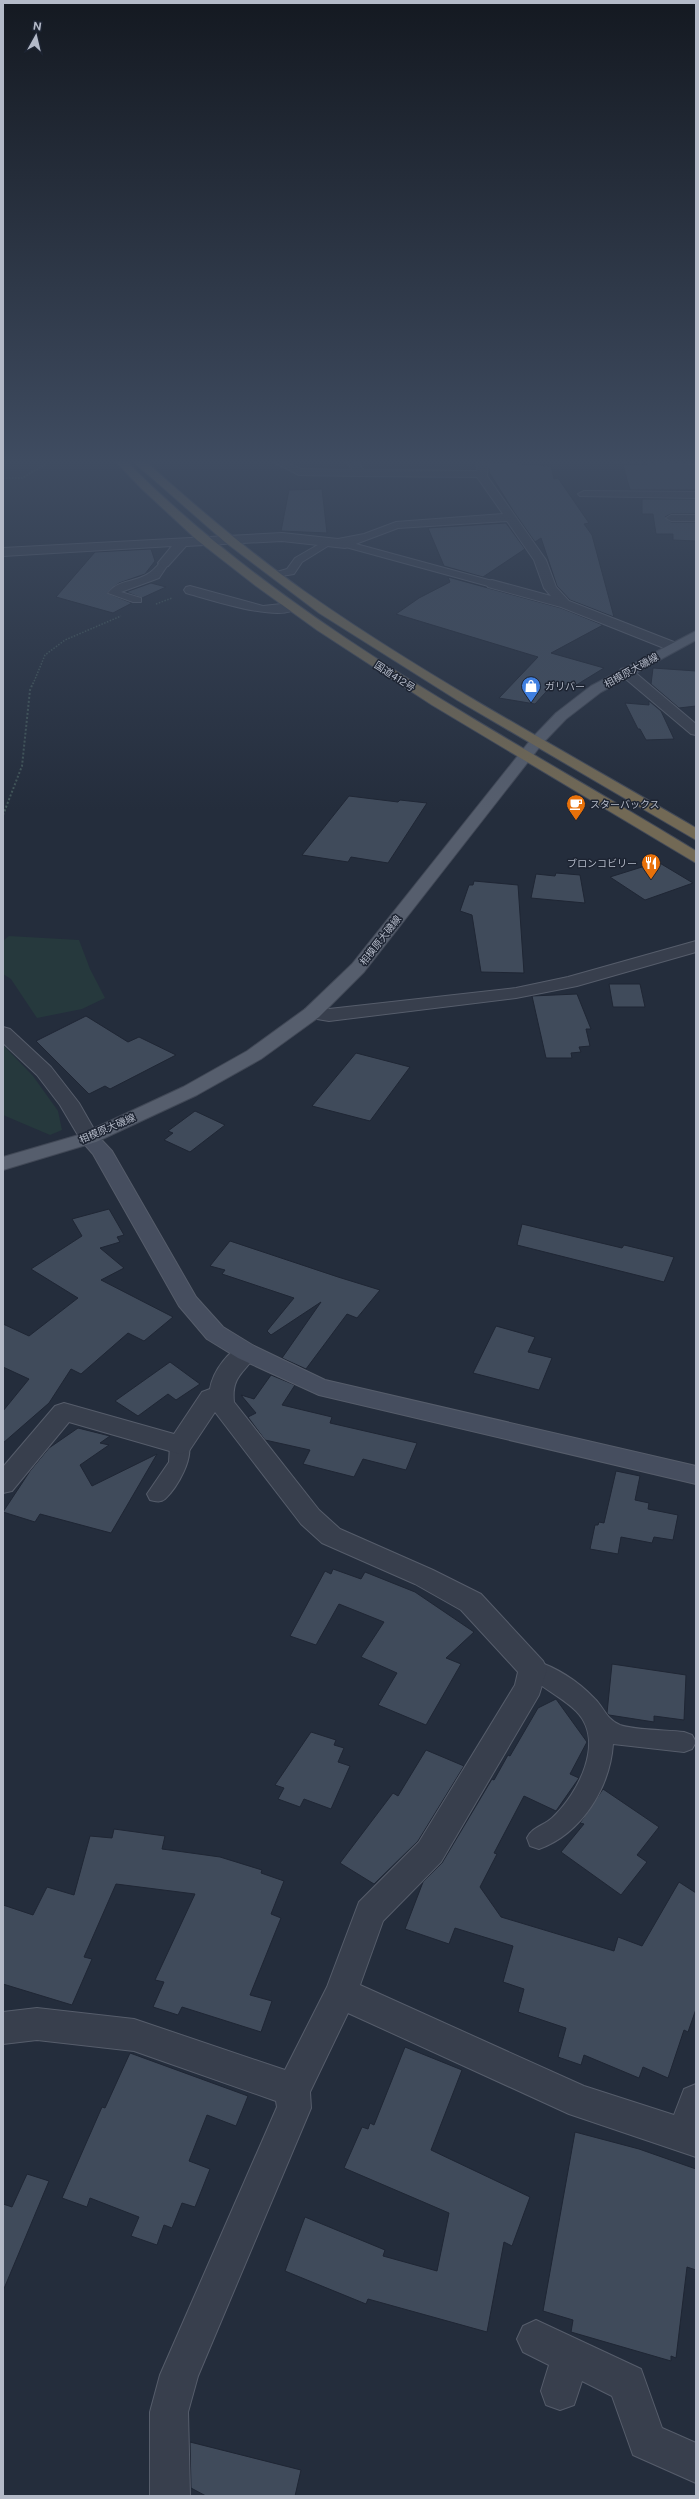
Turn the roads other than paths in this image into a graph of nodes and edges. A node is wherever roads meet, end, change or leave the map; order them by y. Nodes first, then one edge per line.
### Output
1 (153, 577) edge
2 (251, 577) edge
3 (279, 577) edge
4 (464, 577) edge
5 (546, 577) edge
6 (492, 584) joint
7 (190, 590) road end
8 (137, 600) dead end
9 (565, 604) junction
10 (291, 607) junction
11 (696, 635) edge
12 (674, 647) junction
13 (626, 672) junction
14 (696, 731) edge
15 (537, 741) junction
16 (527, 756) junction
17 (696, 835) edge
18 (696, 858) edge
19 (696, 946) edge
20 (312, 1013) junction
21 (3, 1032) edge
22 (89, 1138) junction
23 (3, 1164) edge
24 (246, 1352) junction
25 (220, 1394) junction
26 (180, 1445) junction
27 (696, 1475) edge
28 (3, 1484) edge
29 (157, 1494) dead end
30 (533, 1669) junction
31 (599, 1725) junction
32 (684, 1742) dead end
33 (539, 1838) dead end
34 (341, 1993) junction
35 (3, 2028) edge
36 (293, 2090) junction
37 (696, 2100) edge
38 (691, 2138) edge
39 (536, 2339) dead end
40 (571, 2356) junction
41 (560, 2391) dead end
42 (696, 2463) edge
43 (170, 2496) edge

1 - 8 lane
2 - 10 highway, 国道412号
3 - 15 highway, 国道412号
4 - 6 lane
5 - 9 street
6 - 9 street
7 - 10 street
9 - 12 street
10 - 16 highway, 国道412号
11 - 12 main road, 相模原大磯線
12 - 13 main road, 相模原大磯線
13 - 14 street
13 - 15 main road, 相模原大磯線
15 - 16 main road, 相模原大磯線
15 - 17 highway, 国道412号
16 - 18 highway, 国道412号
16 - 20 main road, 相模原大磯線
19 - 20 street
20 - 22 main road, 相模原大磯線
21 - 22 street
22 - 23 main road, 相模原大磯線
22 - 24 street
24 - 25 street
24 - 27 street
25 - 26 street
25 - 30 street
26 - 28 street
26 - 29 lane
30 - 31 lane
30 - 34 street
31 - 32 lane
31 - 33 lane
34 - 36 street
34 - 38 street
35 - 36 street
36 - 43 street
37 - 38 street
39 - 40 street
40 - 41 street
40 - 42 street

